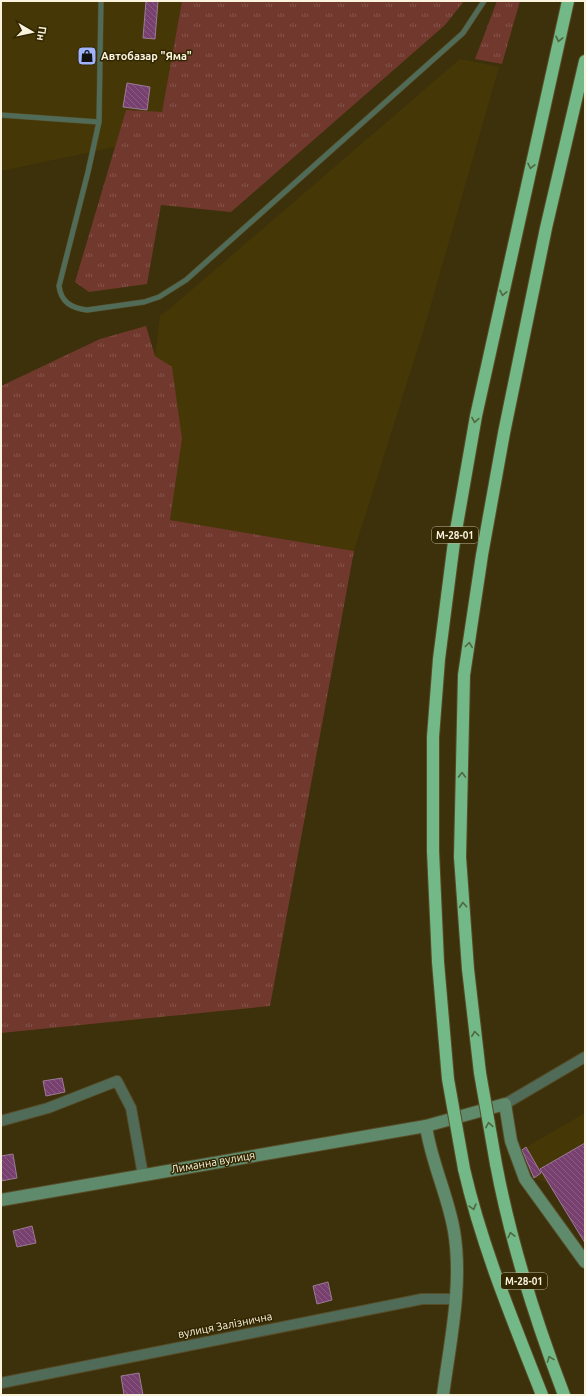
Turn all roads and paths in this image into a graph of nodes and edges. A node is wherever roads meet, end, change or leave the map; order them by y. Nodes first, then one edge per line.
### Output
1 (101, 1) edge
2 (484, 1) edge
3 (568, 1) edge
4 (585, 60) edge
5 (1, 115) edge
6 (99, 122) junction
7 (585, 1057) edge
8 (505, 1104) junction
9 (1, 1121) edge
10 (426, 1126) junction
11 (143, 1174) junction
12 (1, 1200) edge
13 (585, 1262) edge
14 (497, 1278) junction
15 (455, 1299) junction
16 (1, 1383) edge
17 (443, 1395) edge
18 (533, 1395) edge
19 (542, 1395) edge
20 (564, 1395) edge

1 - 6 lane
2 - 6 lane
3 -> 14 highway, М-28-01, bridge
20 -> 4 highway, М-28-01, bridge
5 - 6 lane
7 - 8 street, Лиманна вулиця
8 - 10 main road, Лиманна вулиця
8 - 13 main road
9 - 11 street
10 - 11 main road, Лиманна вулиця
10 - 15 main road
11 - 12 main road, Лиманна вулиця
14 - 18 highway
14 - 19 highway, М-28-01
15 - 16 street, вулиця Залізнична
15 - 17 main road

